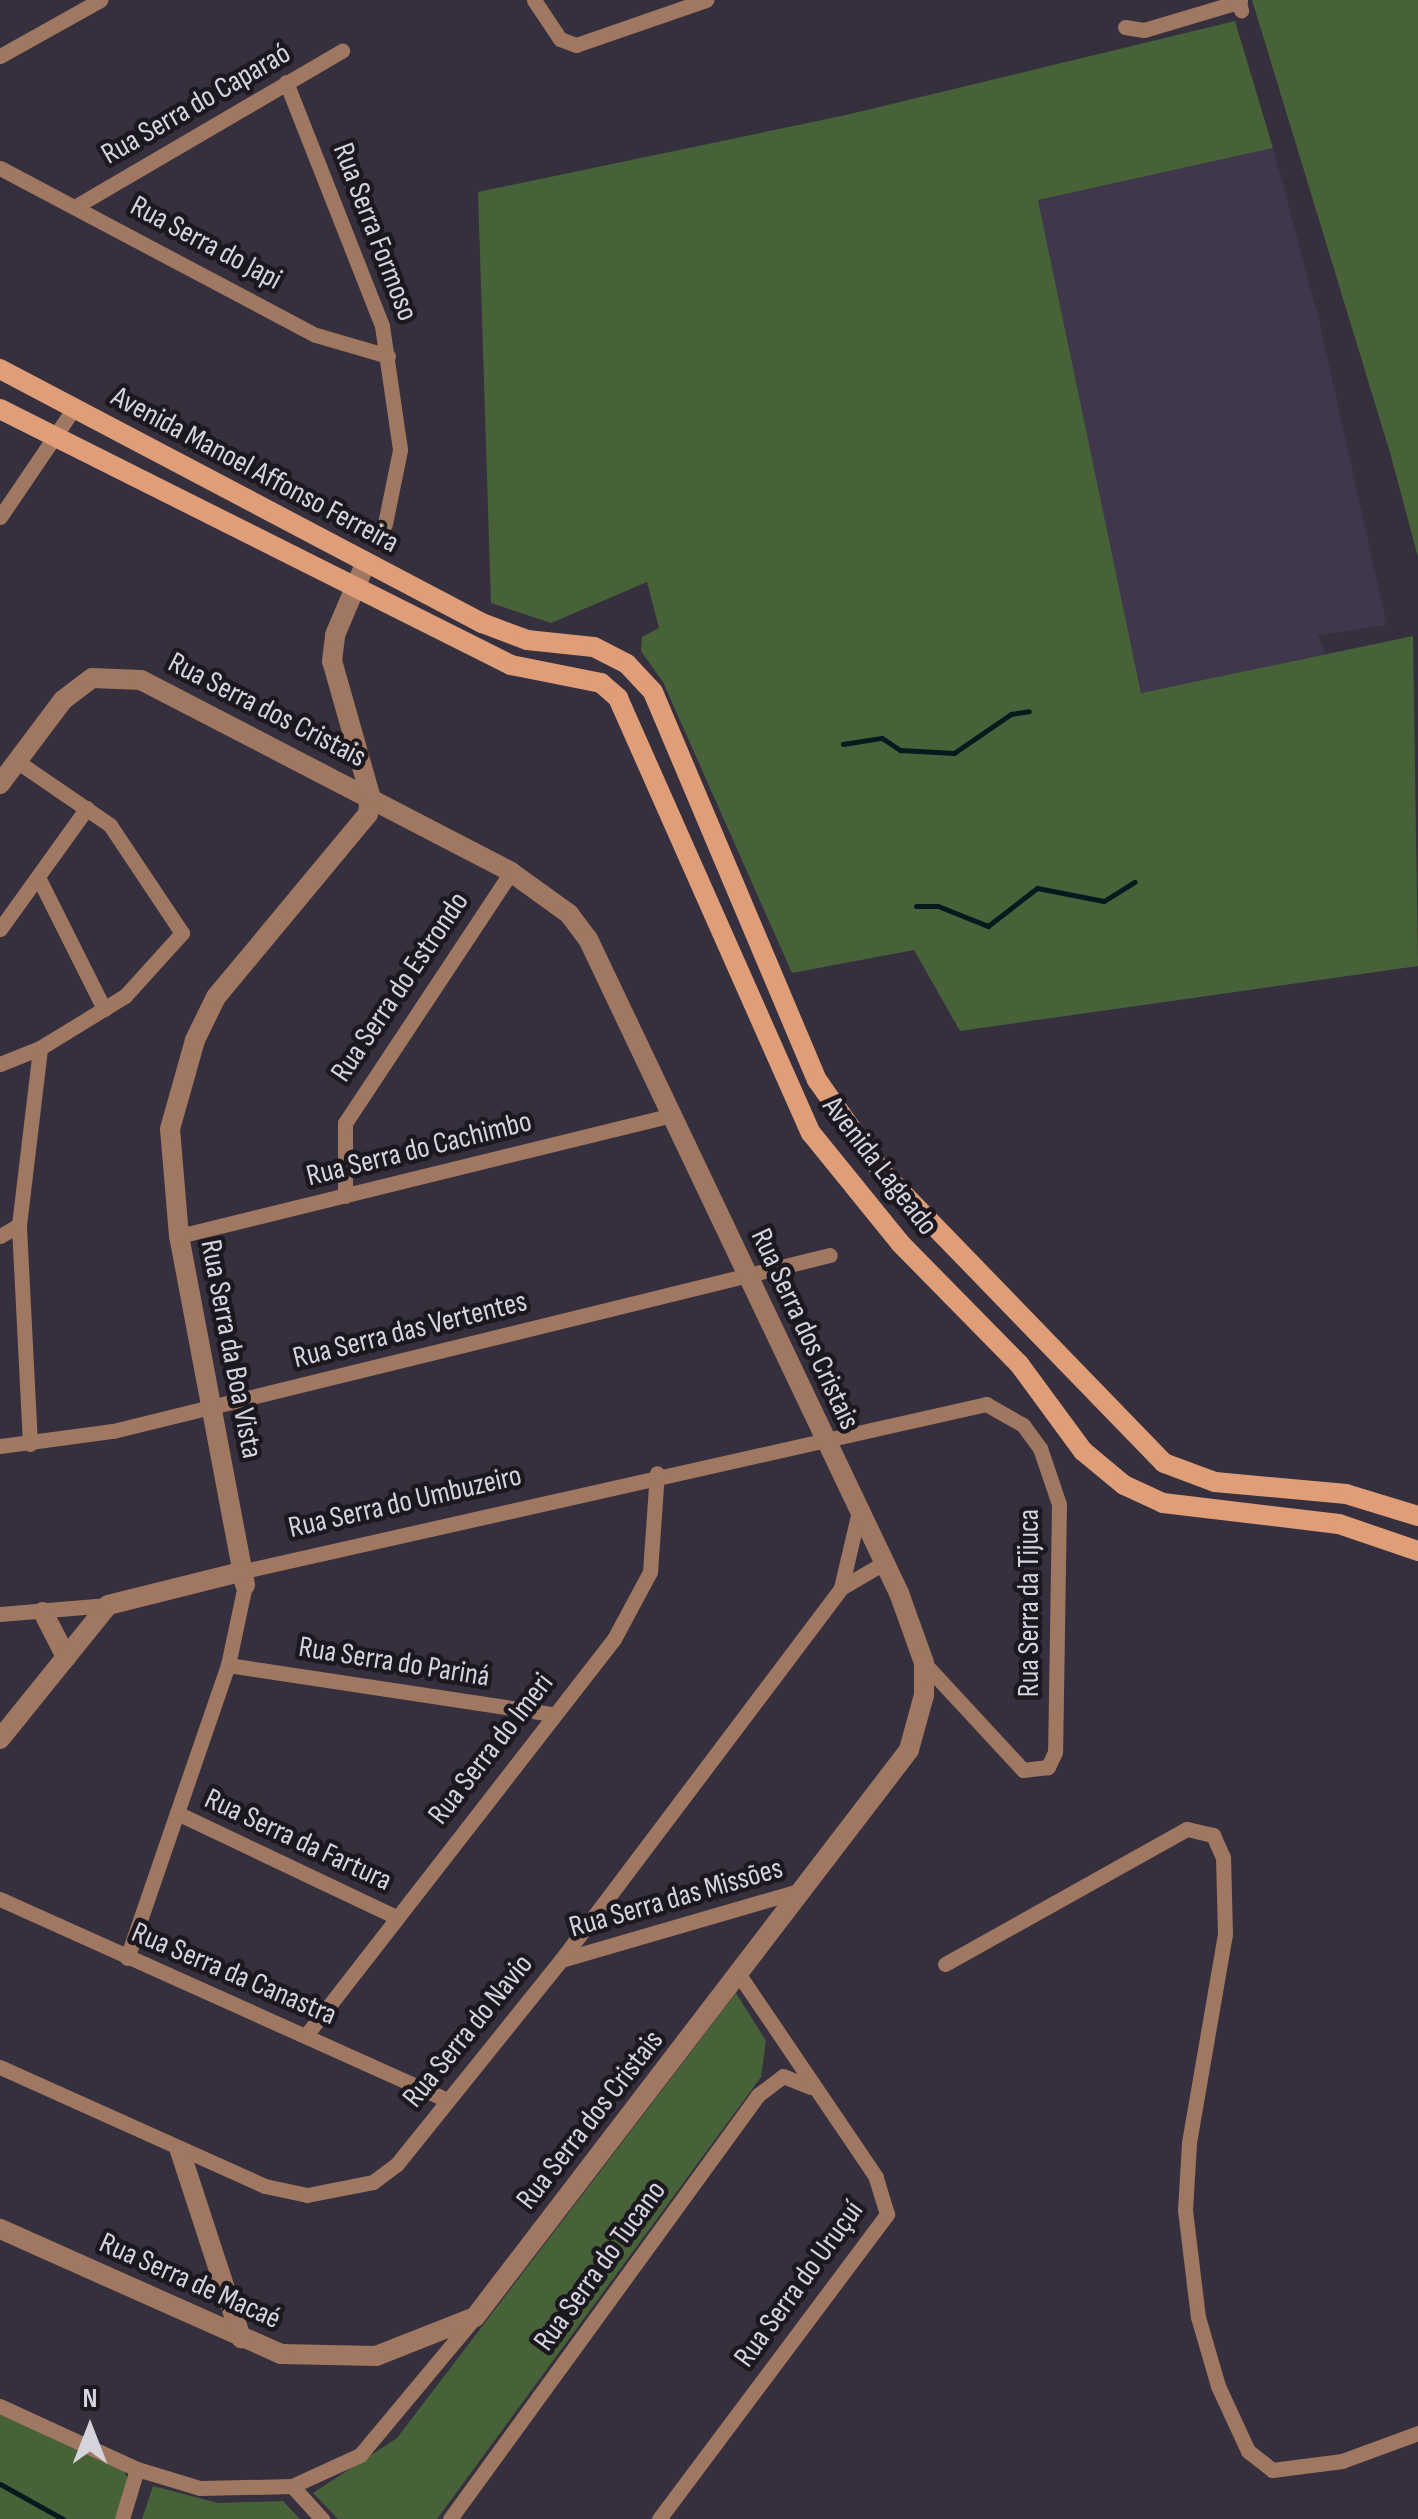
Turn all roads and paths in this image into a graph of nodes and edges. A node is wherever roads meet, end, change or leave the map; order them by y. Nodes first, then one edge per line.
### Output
1 (100, 0) edge
2 (534, 0) edge
3 (706, 0) edge
4 (1239, 4) edge
5 (1124, 27) dead end
6 (342, 51) dead end
7 (0, 56) edge
8 (286, 82) junction
9 (0, 168) edge
10 (78, 205) junction
11 (388, 356) junction
12 (0, 369) edge
13 (74, 408) junction
14 (0, 409) edge
15 (58, 438) junction
16 (0, 518) edge
17 (385, 524) dead end
18 (366, 562) junction
19 (353, 585) junction
20 (642, 677) junction
21 (618, 698) junction
22 (18, 762) junction
23 (0, 784) edge
24 (370, 795) junction
25 (87, 808) junction
26 (511, 872) junction
27 (38, 877) junction
28 (0, 929) edge
29 (104, 1009) junction
30 (40, 1048) junction
31 (0, 1064) edge
32 (672, 1115) junction
33 (345, 1196) junction
34 (19, 1225) junction
35 (0, 1236) edge
36 (178, 1236) junction
37 (830, 1254) dead end
38 (747, 1276) junction
39 (212, 1407) junction
40 (822, 1436) junction
41 (30, 1444) junction
42 (0, 1446) edge
43 (658, 1473) junction
44 (859, 1511) junction
45 (1418, 1516) edge
46 (1418, 1551) edge
47 (884, 1563) junction
48 (245, 1578) junction
49 (841, 1588) junction
50 (108, 1605) junction
51 (42, 1612) junction
52 (0, 1614) edge
53 (66, 1658) junction
54 (924, 1663) junction
55 (228, 1664) junction
56 (552, 1714) junction
57 (0, 1739) edge
58 (178, 1813) junction
59 (806, 1888) junction
60 (0, 1898) edge
61 (396, 1917) junction
62 (127, 1958) junction
63 (561, 1960) junction
64 (946, 1964) dead end
65 (740, 1975) junction
66 (307, 2034) junction
67 (0, 2067) edge
68 (810, 2087) junction
69 (447, 2100) junction
70 (180, 2151) junction
71 (0, 2229) edge
72 (475, 2317) junction
73 (241, 2338) junction
74 (0, 2406) edge
75 (1418, 2433) edge
76 (138, 2468) junction
77 (292, 2486) junction
78 (122, 2519) edge
79 (322, 2519) edge
80 (450, 2519) edge
81 (659, 2519) edge

1 - 7 street
2 - 3 street
4 - 5 street
6 - 8 street, Rua Serra do Caparaó
8 - 10 street, Rua Serra do Caparaó
8 - 11 street, Rua Serra Formoso
9 - 10 street, Rua Serra do Japi
10 - 11 street, Rua Serra do Japi
11 - 17 street, Rua Serra Formoso
12 - 13 main road, Avenida Manoel Affonso Ferreira
13 - 15 street
13 - 18 main road, Avenida Manoel Affonso Ferreira
14 - 15 main road, Avenida Manoel Affonso Ferreira
15 - 16 street
15 - 19 main road, Avenida Manoel Affonso Ferreira
18 - 19 street
18 - 20 main road, Avenida Manoel Affonso Ferreira
19 - 21 main road, Avenida Manoel Affonso Ferreira
19 - 24 street
20 - 21 main road
20 - 45 main road, Avenida Lageado
21 - 46 main road, Avenida Lageado
22 - 23 street, Rua Serra dos Cristais
22 - 24 street, Rua Serra dos Cristais
22 - 25 street
24 - 26 street, Rua Serra dos Cristais
24 - 36 street, Rua Serra da Boa Vista
25 - 27 street
25 - 29 street
26 - 32 street, Rua Serra dos Cristais
26 - 33 street, Rua Serra do Estrondo
27 - 28 street
27 - 29 street
29 - 30 street
30 - 31 street
30 - 34 street
32 - 33 street, Rua Serra do Cachimbo
32 - 38 street, Rua Serra dos Cristais
33 - 36 street, Rua Serra do Cachimbo
34 - 35 street
34 - 41 street
36 - 39 street, Rua Serra da Boa Vista
37 - 38 street, Rua Serra das Vertentes
38 - 39 street, Rua Serra das Vertentes
38 - 40 street, Rua Serra dos Cristais
39 - 41 street, Rua Serra das Vertentes
39 - 48 street, Rua Serra da Boa Vista
40 - 43 street, Rua Serra do Umbuzeiro
40 - 44 street, Rua Serra dos Cristais
40 - 54 street, Rua Serra da Tijuca
41 - 42 street, Rua Serra das Vertentes
43 - 48 street, Rua Serra do Umbuzeiro
43 - 56 street, Rua Serra do Imeri
44 - 47 street, Rua Serra dos Cristais
44 - 49 street, Rua Serra do Navio
47 - 49 street, Rua Serra do Navio
47 - 54 street, Rua Serra dos Cristais
48 - 50 street, Rua Serra do Umbuzeiro
48 - 55 street, Rua Serra da Boa Vista
49 - 63 street, Rua Serra do Navio
50 - 51 street, Rua Serra do Umbuzeiro
50 - 53 street
51 - 52 street, Rua Serra do Umbuzeiro
51 - 53 street
53 - 57 street
54 - 59 street, Rua Serra dos Cristais
55 - 56 street, Rua Serra do Pariná
55 - 58 street, Rua Serra da Boa Vista
56 - 61 street, Rua Serra do Imeri
58 - 61 street, Rua Serra da Fartura
58 - 62 street, Rua Serra da Boa Vista
59 - 63 street, Rua Serra das Missões
59 - 65 street, Rua Serra dos Cristais
60 - 62 street, Rua Serra da Canastra
61 - 66 street, Rua Serra do Imeri
62 - 66 street, Rua Serra da Canastra
63 - 69 street, Rua Serra do Navio
64 - 75 street
65 - 68 street, Rua Serra do Uruçuí
65 - 72 street, Rua Serra dos Cristais
66 - 69 street, Rua Serra da Canastra
67 - 70 street, Rua Serra do Navio
68 - 80 street, Rua Serra do Tucano
68 - 81 street, Rua Serra do Uruçuí
69 - 70 street, Rua Serra do Navio
70 - 73 street
71 - 73 street, Rua Serra de Macaé
72 - 73 street, Rua Serra de Macaé
72 - 77 street
74 - 76 street
76 - 77 street
76 - 78 street
77 - 79 street

